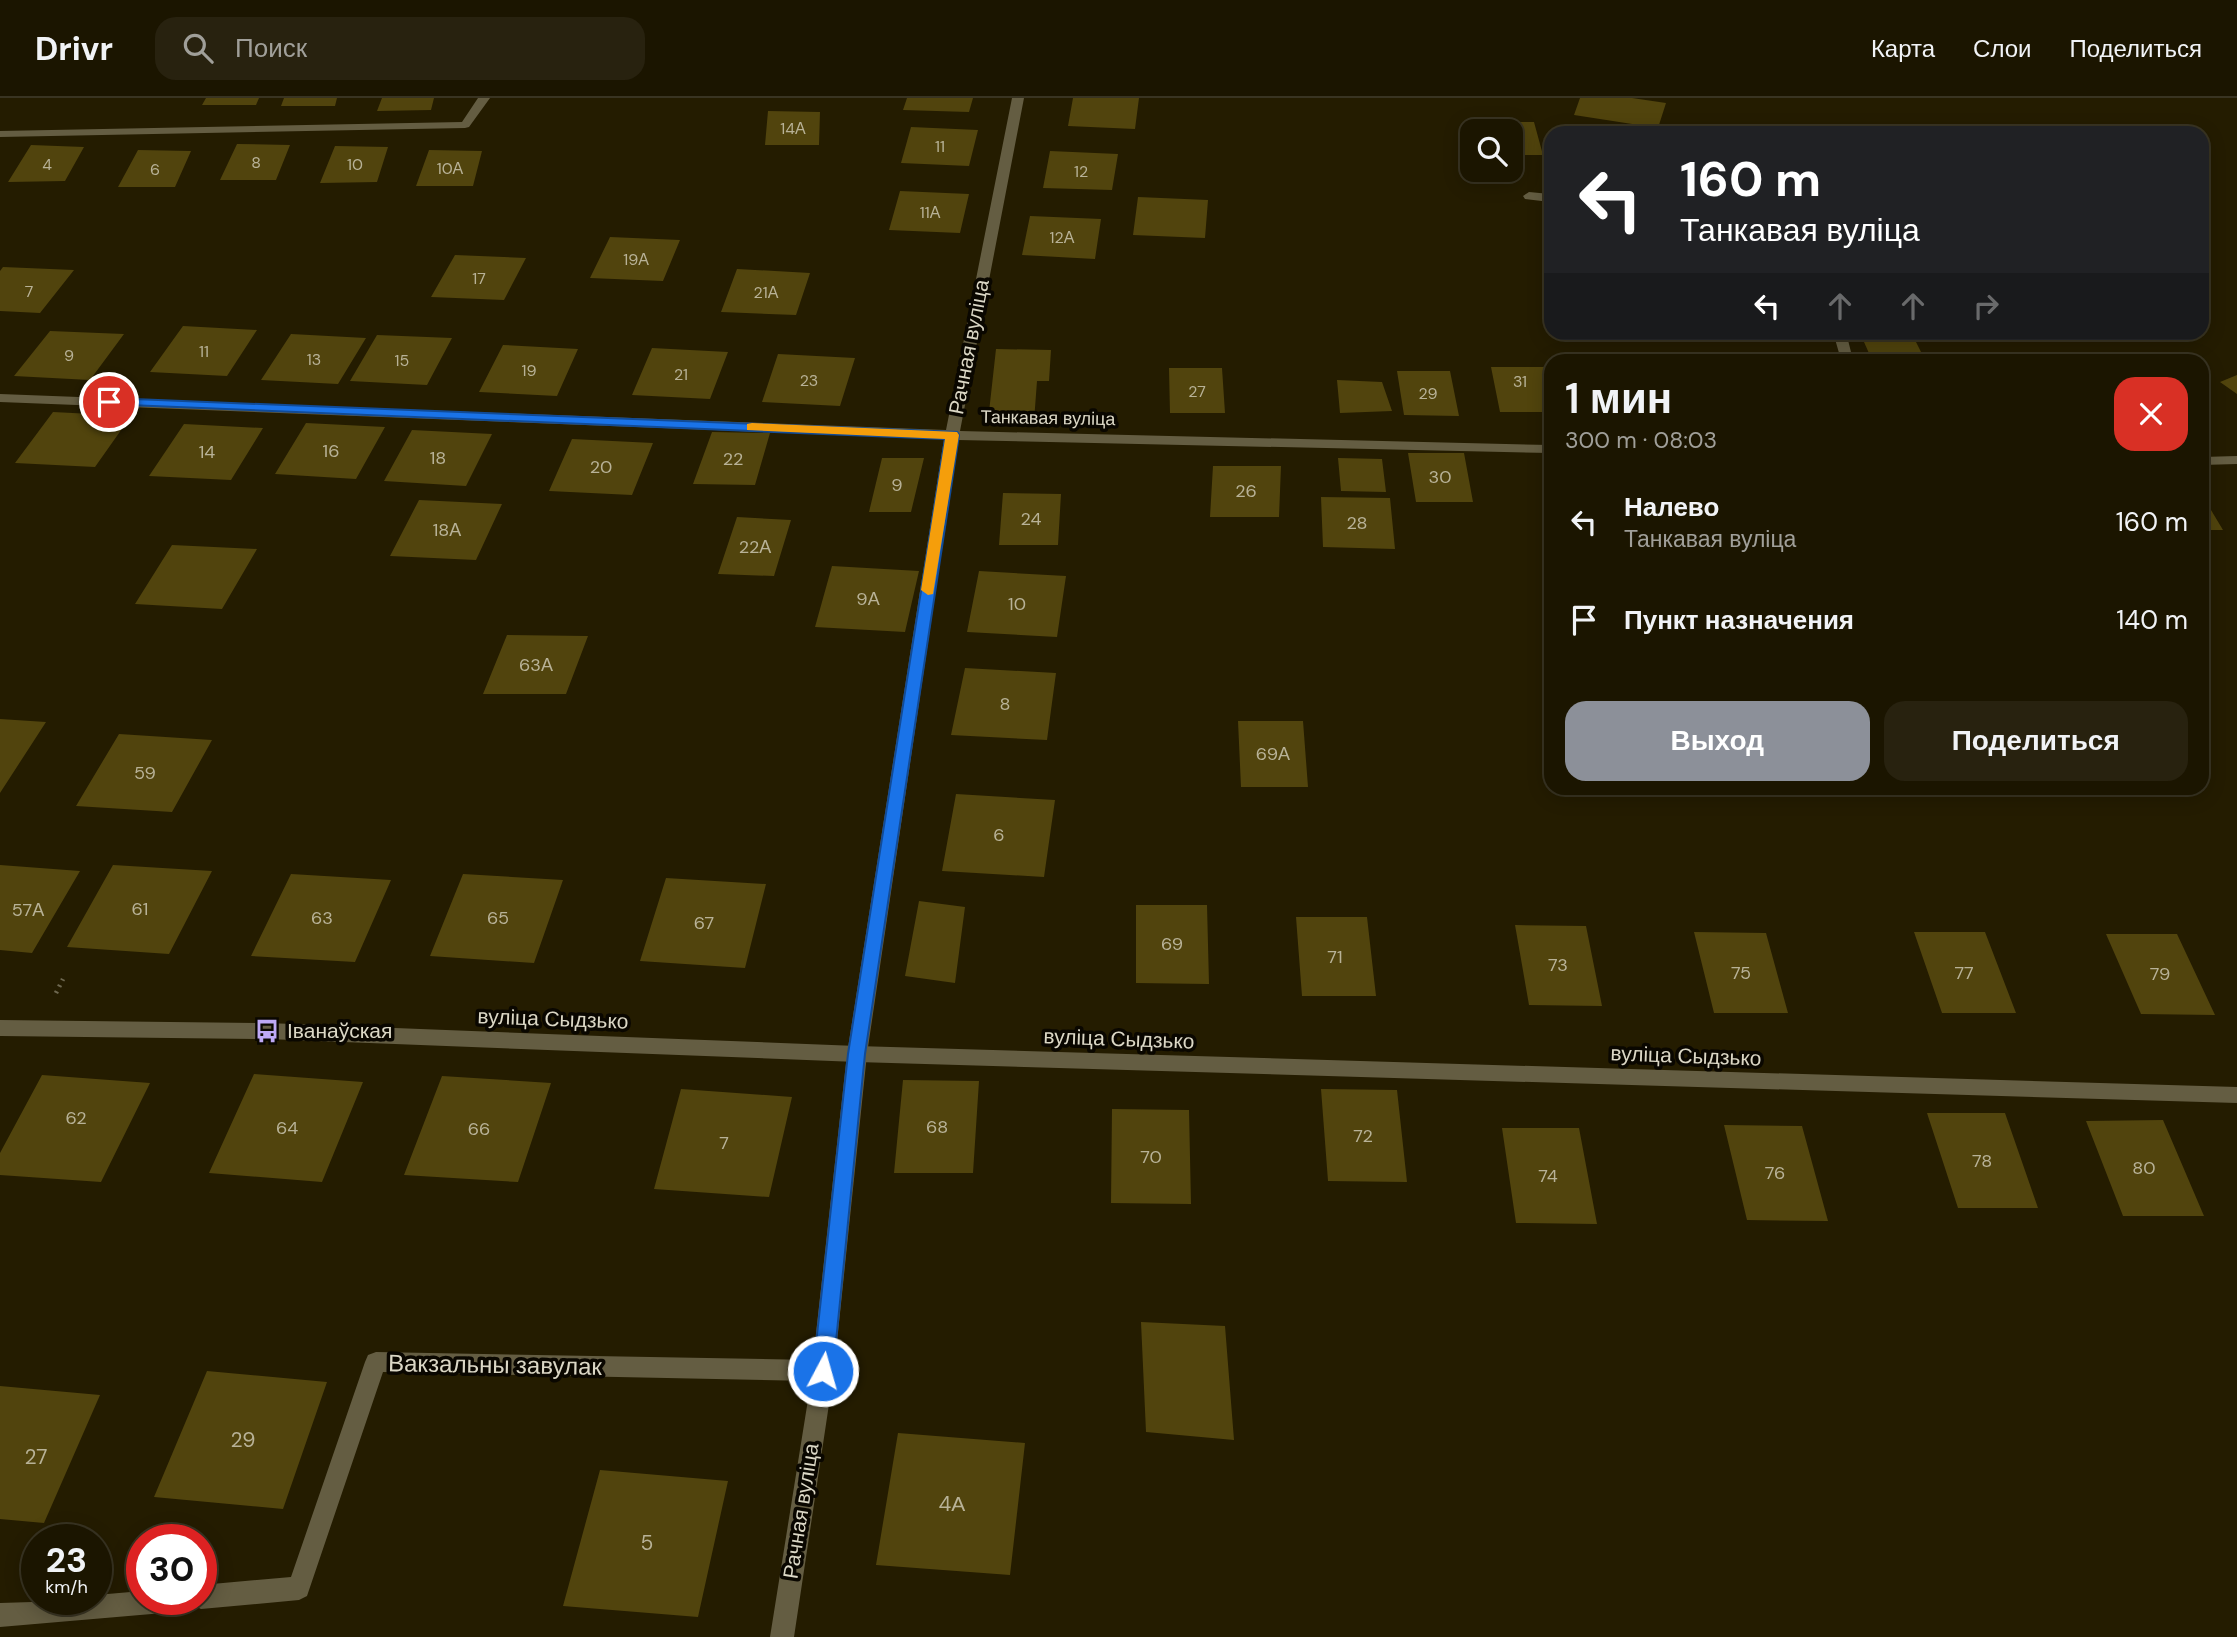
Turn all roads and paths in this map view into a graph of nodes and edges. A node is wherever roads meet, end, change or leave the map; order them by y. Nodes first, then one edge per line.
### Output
1 (484, 98) edge
2 (1018, 98) edge
3 (0, 134) edge
4 (1529, 196) dead end
5 (1544, 197) edge
6 (0, 398) edge
7 (952, 435) junction
8 (1544, 449) edge
9 (2237, 460) edge
10 (2209, 461) edge
11 (0, 1027) edge
12 (857, 1054) junction
13 (2237, 1095) edge
14 (823, 1371) junction
15 (217, 1596) edge
16 (126, 1604) edge
17 (0, 1615) edge
18 (782, 1637) edge

1 - 3 street
2 - 7 street, Рачная вуліца
4 - 5 street
6 - 7 street, Танкавая вуліца
7 - 8 street, Танкавая вуліца
7 - 12 street, Рачная вуліца
9 - 10 street
11 - 12 street, вуліца Сыдзько
12 - 13 street, вуліца Сыдзько
12 - 14 street, Рачная вуліца
14 - 15 street, Вакзальны завулак
14 - 18 street, Рачная вуліца
16 - 17 street

